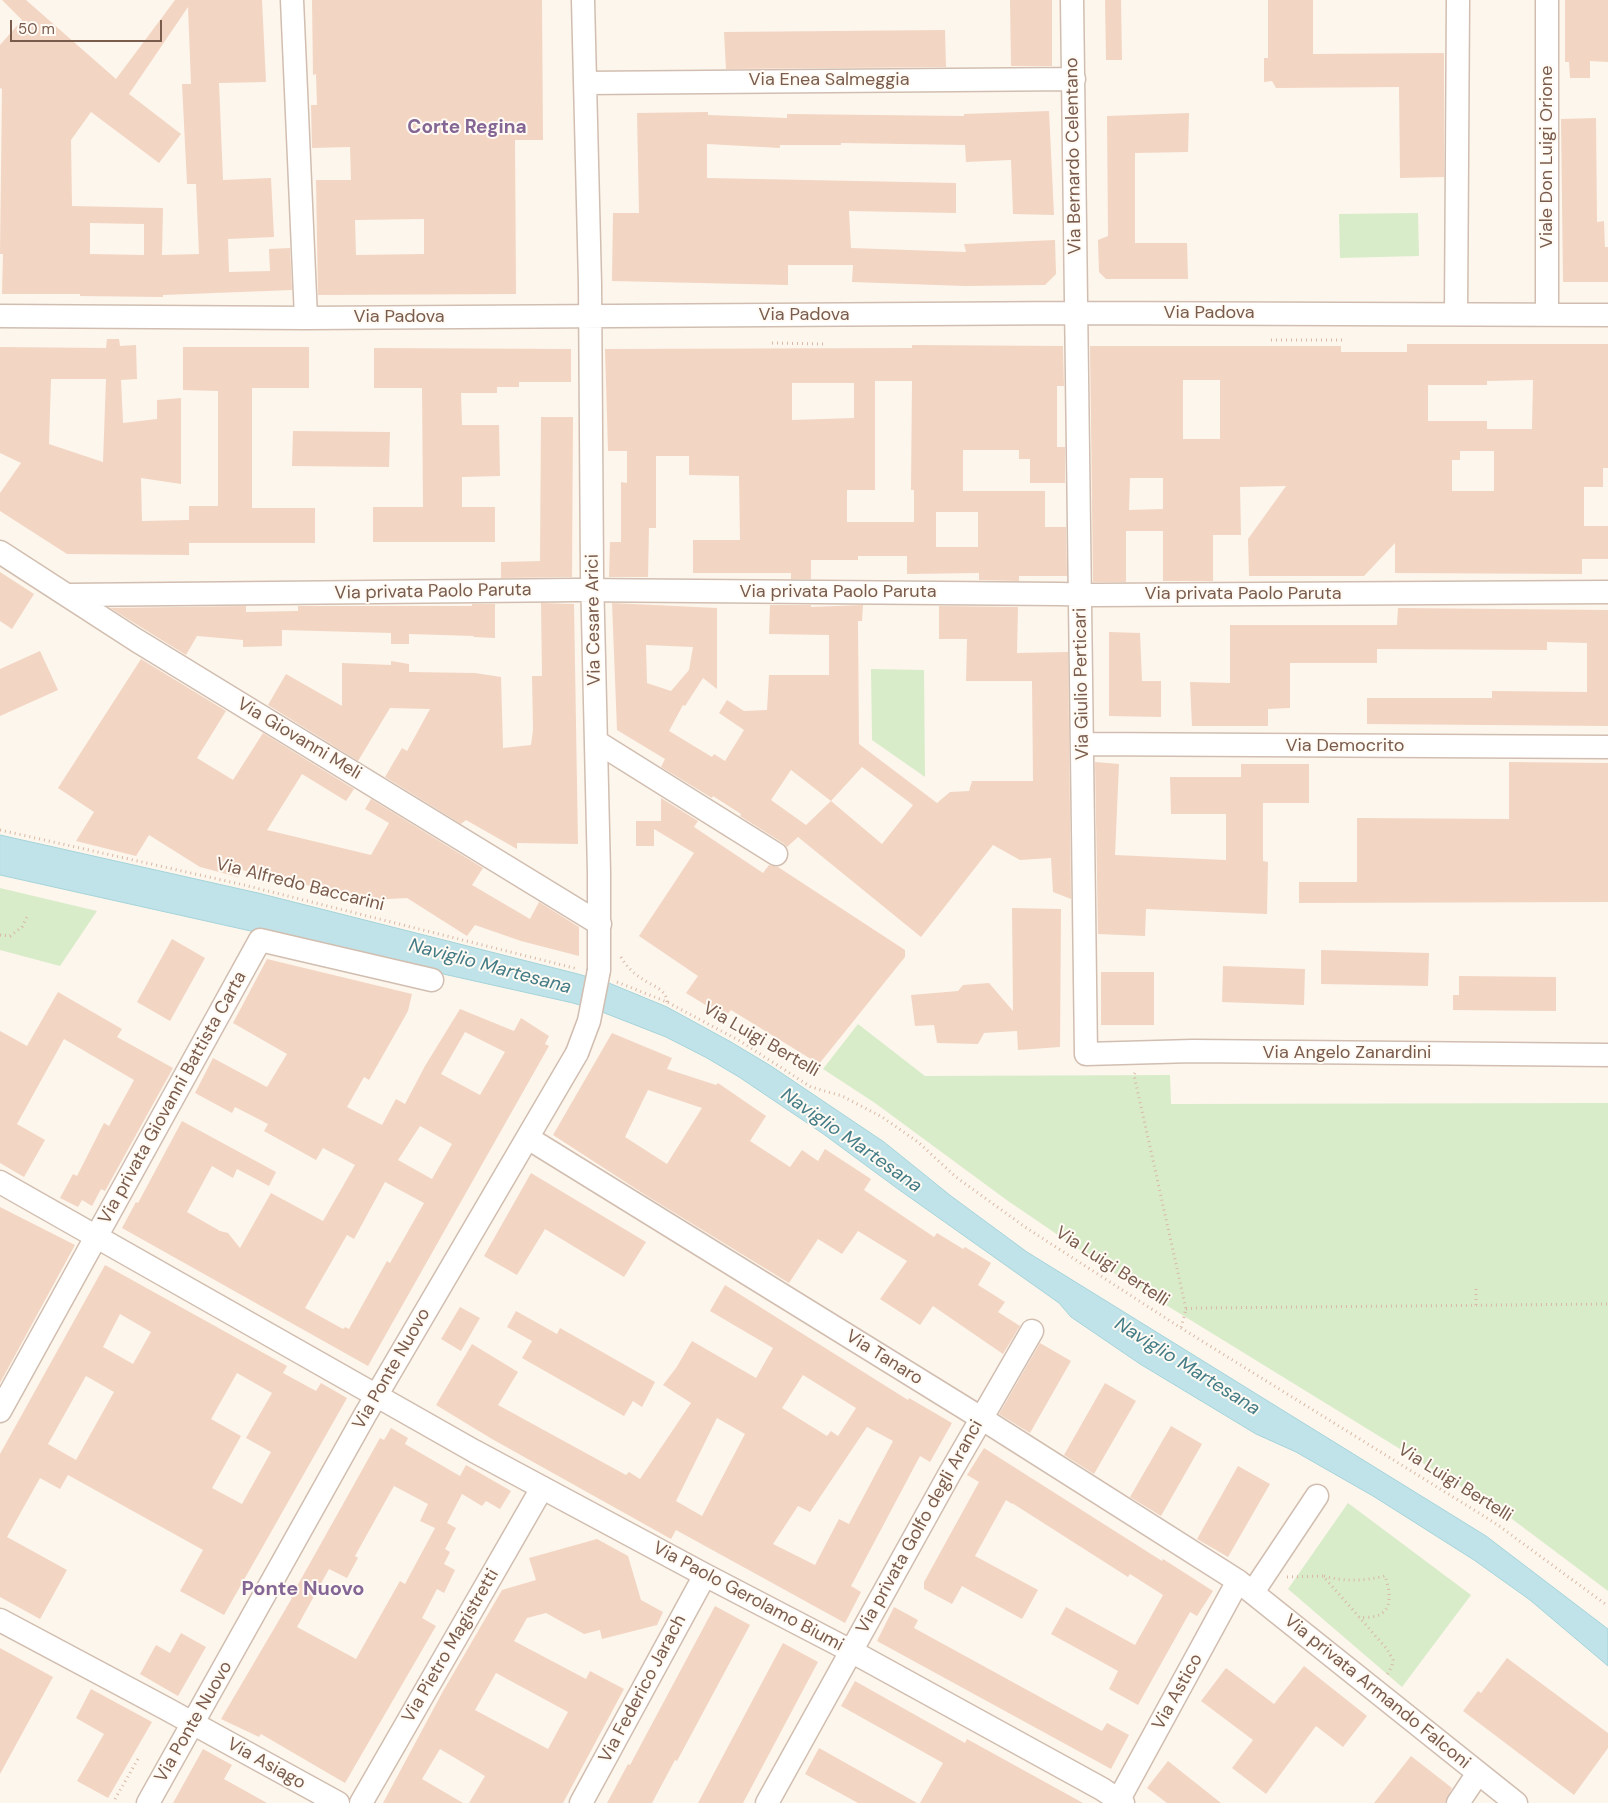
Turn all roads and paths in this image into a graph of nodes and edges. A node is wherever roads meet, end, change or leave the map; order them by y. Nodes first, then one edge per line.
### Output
1 (292, 0) edge
2 (583, 0) edge
3 (1072, 0) edge
4 (1458, 0) edge
5 (1547, 0) edge
6 (1074, 79) junction
7 (585, 82) junction
8 (1076, 313) junction
9 (1456, 314) junction
10 (1547, 315) junction
11 (1608, 315) edge
12 (0, 316) edge
13 (590, 316) junction
14 (306, 318) junction
15 (1271, 340) dead end
16 (1343, 340) dead end
17 (772, 343) dead end
18 (824, 344) dead end
19 (0, 552) edge
20 (592, 591) junction
21 (1608, 592) edge
22 (69, 595) junction
23 (1081, 595) junction
24 (597, 742) junction
25 (1083, 744) junction
26 (1608, 747) edge
27 (0, 830) edge
28 (776, 854) dead end
29 (28, 915) dead end
30 (0, 935) edge
31 (607, 939) junction
32 (581, 970) dead end
33 (432, 980) dead end
34 (611, 980) dead end
35 (667, 1002) junction
36 (1086, 1054) joint
37 (1608, 1055) edge
38 (1136, 1070) dead end
39 (528, 1138) junction
40 (0, 1182) edge
41 (96, 1237) junction
42 (1476, 1287) dead end
43 (1608, 1304) edge
44 (1476, 1305) junction
45 (1186, 1310) junction
46 (1181, 1328) junction
47 (1032, 1331) dead end
48 (376, 1396) junction
49 (0, 1411) edge
50 (981, 1418) junction
51 (542, 1488) junction
52 (1317, 1496) dead end
53 (704, 1575) junction
54 (1323, 1576) junction
55 (1252, 1583) junction
56 (1608, 1606) edge
57 (1358, 1618) junction
58 (0, 1620) edge
59 (851, 1651) junction
60 (1382, 1681) dead end
61 (194, 1724) junction
62 (138, 1759) dead end
63 (1478, 1773) junction
64 (115, 1799) dead end
65 (1120, 1802) edge
66 (148, 1803) edge
67 (338, 1803) edge
68 (361, 1803) edge
69 (581, 1803) edge
70 (767, 1803) edge
71 (1458, 1803) edge
72 (1516, 1803) edge

1 - 14 street
2 - 7 street, Via Cesare Arici
3 - 6 street, Via Bernardo Celentano
4 - 9 street
5 - 10 street, Viale Don Luigi Orione
6 - 7 street, Via Enea Salmeggia
6 - 8 street, Via Bernardo Celentano
7 - 13 street, Via Cesare Arici
8 - 9 street, Via Padova
8 - 13 street, Via Padova
8 - 23 street, Via Giulio Perticari
9 - 10 street, Via Padova
10 - 11 street, Via Padova
12 - 14 street, Via Padova
13 - 14 street, Via Padova
13 - 20 street, Via Cesare Arici
15 - 16 path
17 - 18 path
19 - 22 street, Via Giovanni Meli
20 - 22 street, Via privata Paolo Paruta
20 - 23 street, Via privata Paolo Paruta
20 - 24 street, Via Cesare Arici
21 - 23 street, Via privata Paolo Paruta
22 - 31 street, Via Giovanni Meli
23 - 25 street, Via Giulio Perticari
24 - 28 street
24 - 31 street, Via Cesare Arici
25 - 26 street, Via Democrito
25 - 36 street, Via Giulio Perticari
27 - 32 path, Via Alfredo Baccarini
29 - 30 path
31 - 35 path
31 - 39 street, Via Ponte Nuovo, bridge
33 - 41 street, Via privata Giovanni Battista Carta
34 - 35 path, Via Luigi Bertelli
35 - 46 path, Via Luigi Bertelli
36 - 37 street, Via Angelo Zanardini
38 - 45 path
39 - 48 street, Via Ponte Nuovo
39 - 50 street, Via Tanaro
40 - 41 street, Via Paolo Gerolamo Biumi
41 - 48 street, Via Paolo Gerolamo Biumi
41 - 49 street, Via privata Giovanni Battista Carta
42 - 44 path
43 - 44 path
44 - 45 path
45 - 46 path
46 - 56 path, Via Luigi Bertelli
47 - 50 street, Via privata Golfo degli Aranci
48 - 51 street, Via Paolo Gerolamo Biumi
48 - 61 street, Via Ponte Nuovo
50 - 55 street, Via Tanaro
50 - 59 street, Via privata Golfo degli Aranci
51 - 53 street, Via Paolo Gerolamo Biumi
51 - 68 street, Via Pietro Magistretti
52 - 55 street, Via Astico
53 - 59 street, Via Paolo Gerolamo Biumi
53 - 69 street, Via Federico Jarach
54 - 55 path
54 - 57 path
54 - 57 path
55 - 63 street, Via privata Armando Falconi
55 - 65 street, Via Astico
57 - 60 path
58 - 61 street, Via Asiago
59 - 65 street, Via Paolo Gerolamo Biumi
59 - 70 street, Via privata Golfo degli Aranci
61 - 66 street, Via Ponte Nuovo
61 - 67 street, Via Asiago
62 - 64 path
63 - 71 street
63 - 72 street, Via privata Armando Falconi

